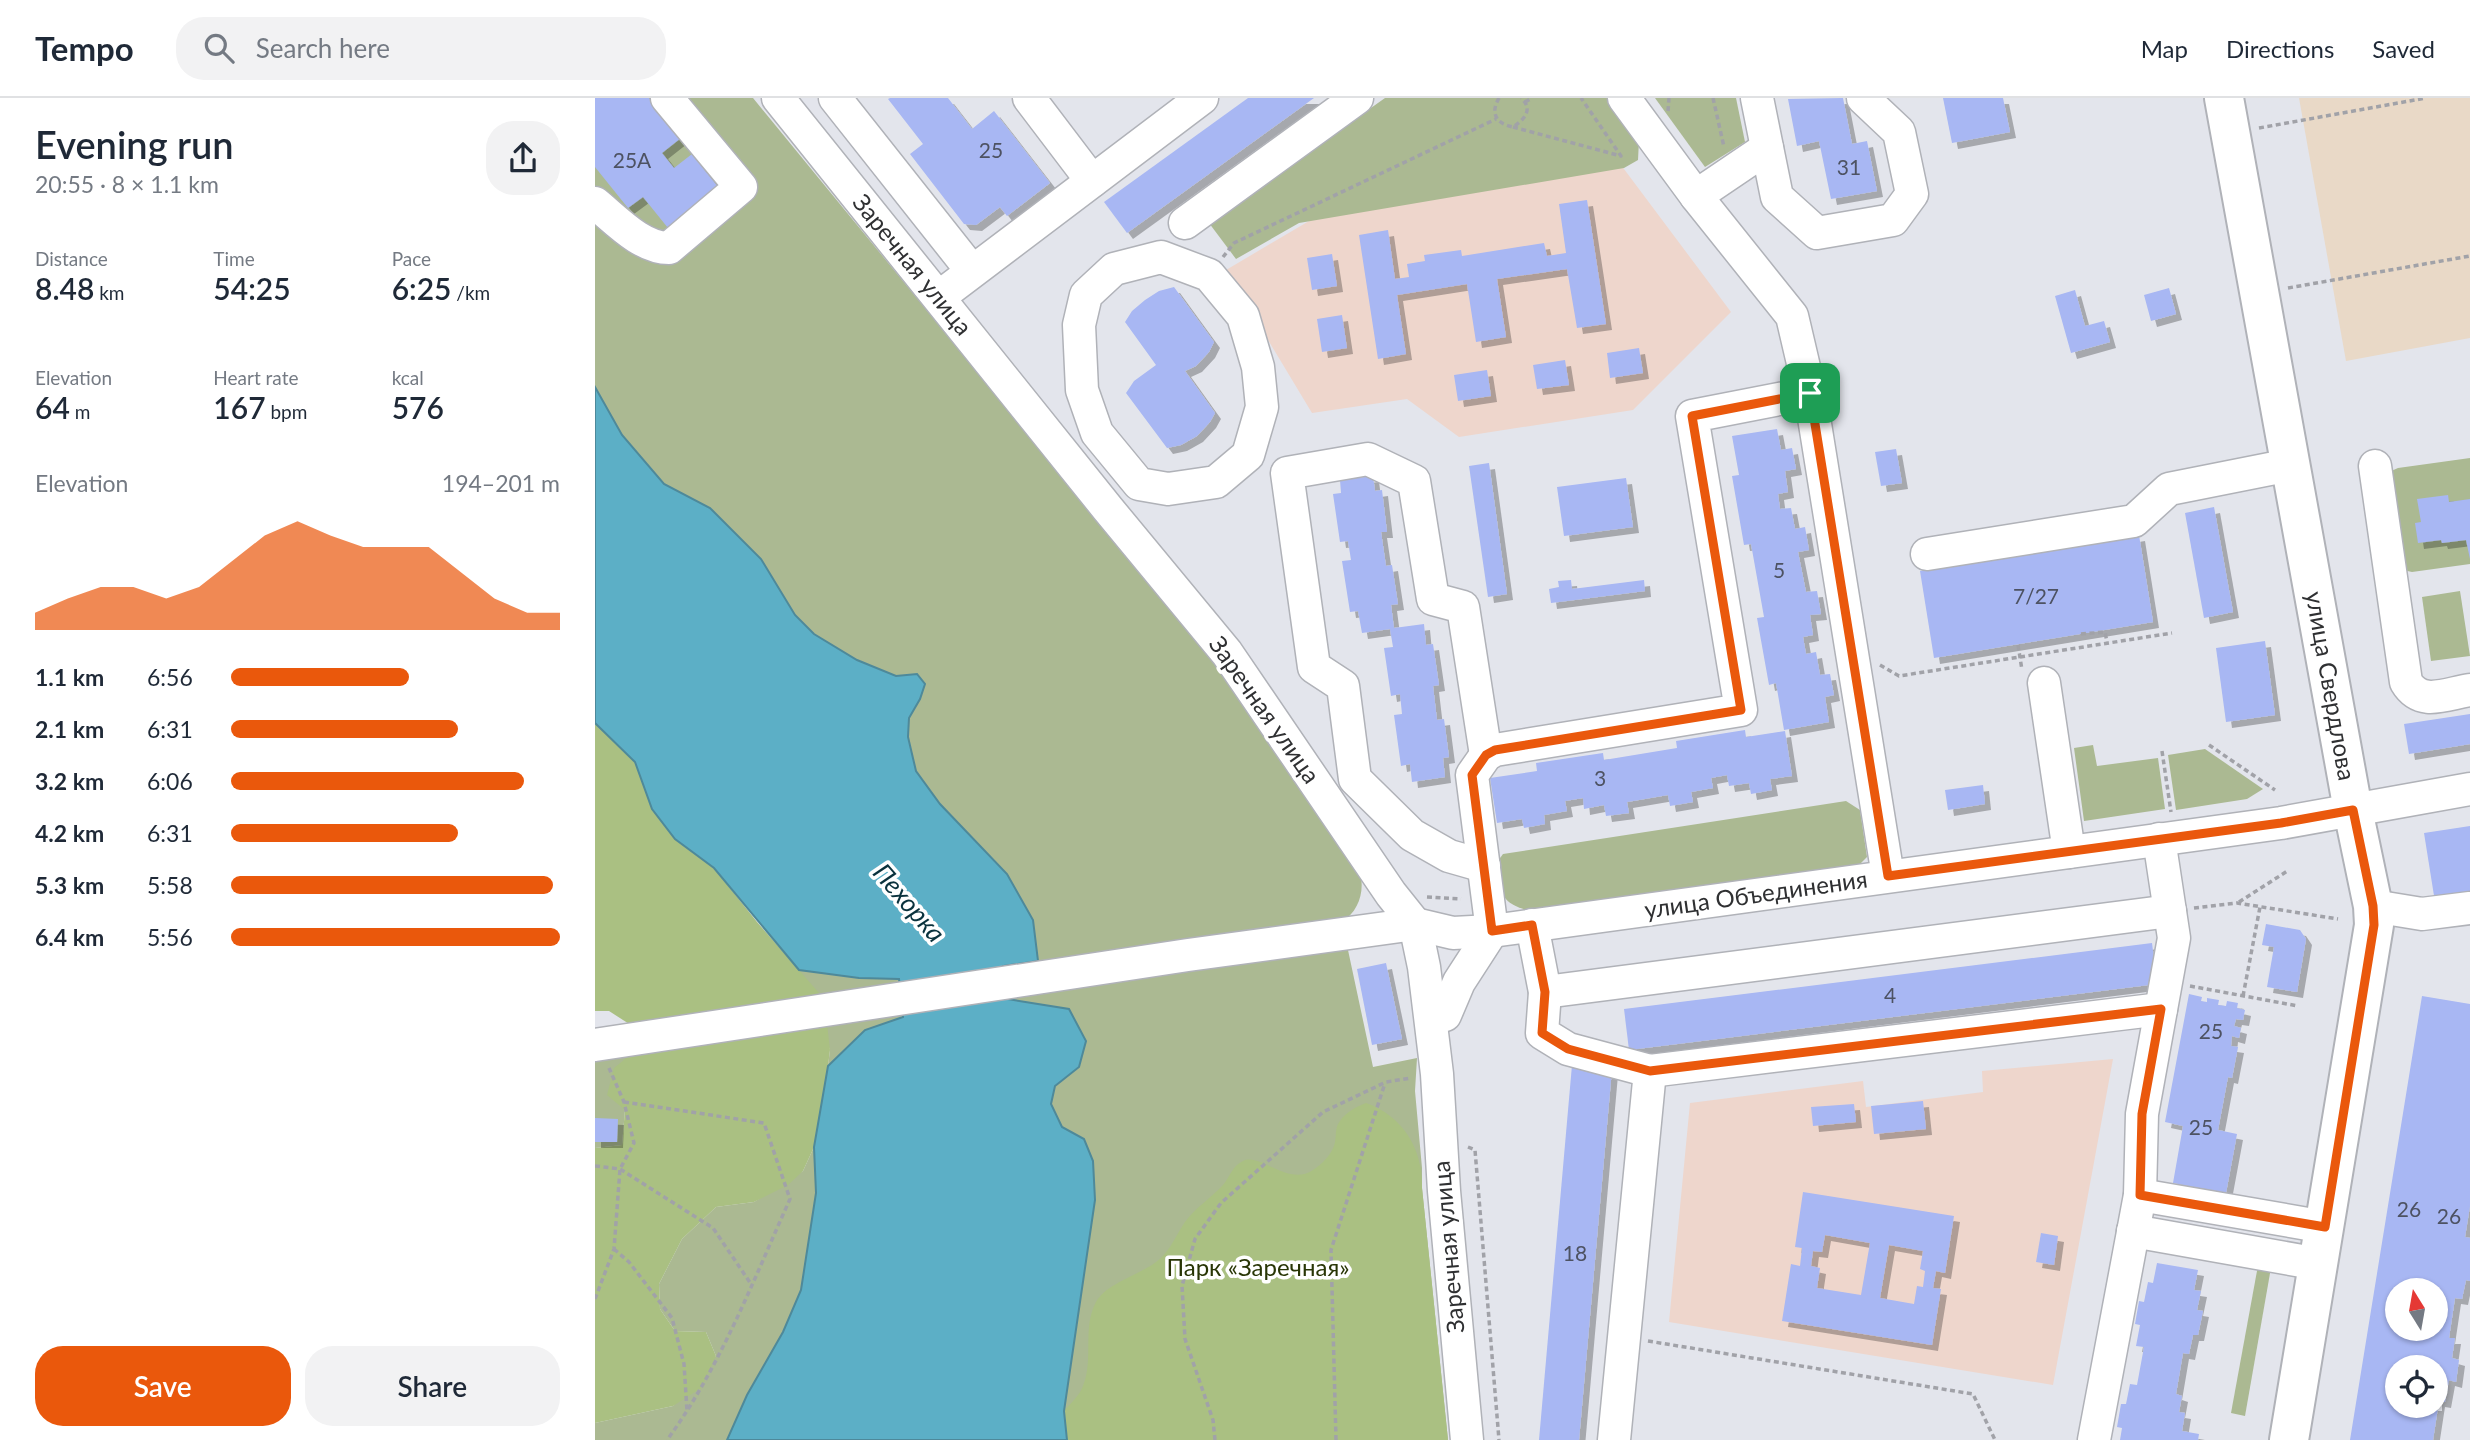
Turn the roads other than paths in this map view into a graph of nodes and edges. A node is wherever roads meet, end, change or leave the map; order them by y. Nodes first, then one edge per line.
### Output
1 (667, 98) edge
2 (778, 98) edge
3 (835, 98) edge
4 (1029, 98) edge
5 (1202, 98) edge
6 (1357, 98) edge
7 (1624, 98) edge
8 (1757, 98) edge
9 (1863, 98) edge
10 (2224, 98) edge
11 (1767, 148) junction
12 (1092, 181) junction
13 (1696, 196) junction
14 (595, 203) edge
15 (1185, 223) dead end
16 (972, 271) junction
17 (939, 297) junction
18 (1810, 393) junction
19 (2290, 465) junction
20 (2375, 466) dead end
21 (1139, 484) junction
22 (1108, 509) junction
23 (1927, 554) dead end
24 (2044, 682) dead end
25 (2470, 691) edge
26 (1486, 755) junction
27 (2470, 789) edge
28 (2353, 810) junction
29 (2166, 827) junction
30 (2069, 852) junction
31 (1484, 866) junction
32 (1888, 876) junction
33 (2373, 906) junction
34 (2470, 908) edge
35 (1418, 910) junction
36 (2170, 911) junction
37 (1491, 916) junction
38 (1532, 925) junction
39 (1545, 992) junction
40 (2163, 995) junction
41 (1445, 1015) dead end
42 (602, 1056) edge
43 (1650, 1071) junction
44 (2140, 1195) junction
45 (2325, 1227) junction
46 (2133, 1231) junction
47 (2319, 1264) junction
48 (1467, 1440) edge
49 (1614, 1440) edge
50 (2094, 1440) edge
51 (2288, 1440) edge

1 - 14 street
2 - 17 street, Заречная улица
3 - 16 street
4 - 12 street
5 - 12 street
6 - 15 street
7 - 13 street
8 - 11 street
9 - 11 street
10 - 19 main road, улица Свердлова
11 - 13 street
12 - 16 street
13 - 18 street
16 - 17 street
17 - 22 street, Заречная улица
18 - 26 street
18 - 32 street
19 - 23 street
19 - 28 main road, улица Свердлова
20 - 25 street
21 - 21 street
21 - 22 street
22 - 35 street, Заречная улица
24 - 30 street
26 - 31 street
26 - 31 street
27 - 28 street, улица Объединения
28 - 29 street, улица Объединения
28 - 33 main road, улица Свердлова
29 - 30 street, улица Объединения
29 - 36 street
30 - 32 street, улица Объединения
31 - 37 street
32 - 38 street, улица Объединения
33 - 34 street
33 - 45 main road, улица Свердлова
35 - 37 street, улица Объединения
35 - 42 street
35 - 48 street, Заречная улица
36 - 39 street
36 - 40 street
37 - 38 street, улица Объединения
37 - 41 street
38 - 39 street
39 - 43 street
40 - 43 street
40 - 44 street
43 - 49 street
44 - 45 street
44 - 46 street
45 - 47 main road, улица Свердлова
46 - 47 street
46 - 50 street
47 - 51 main road, улица Свердлова

